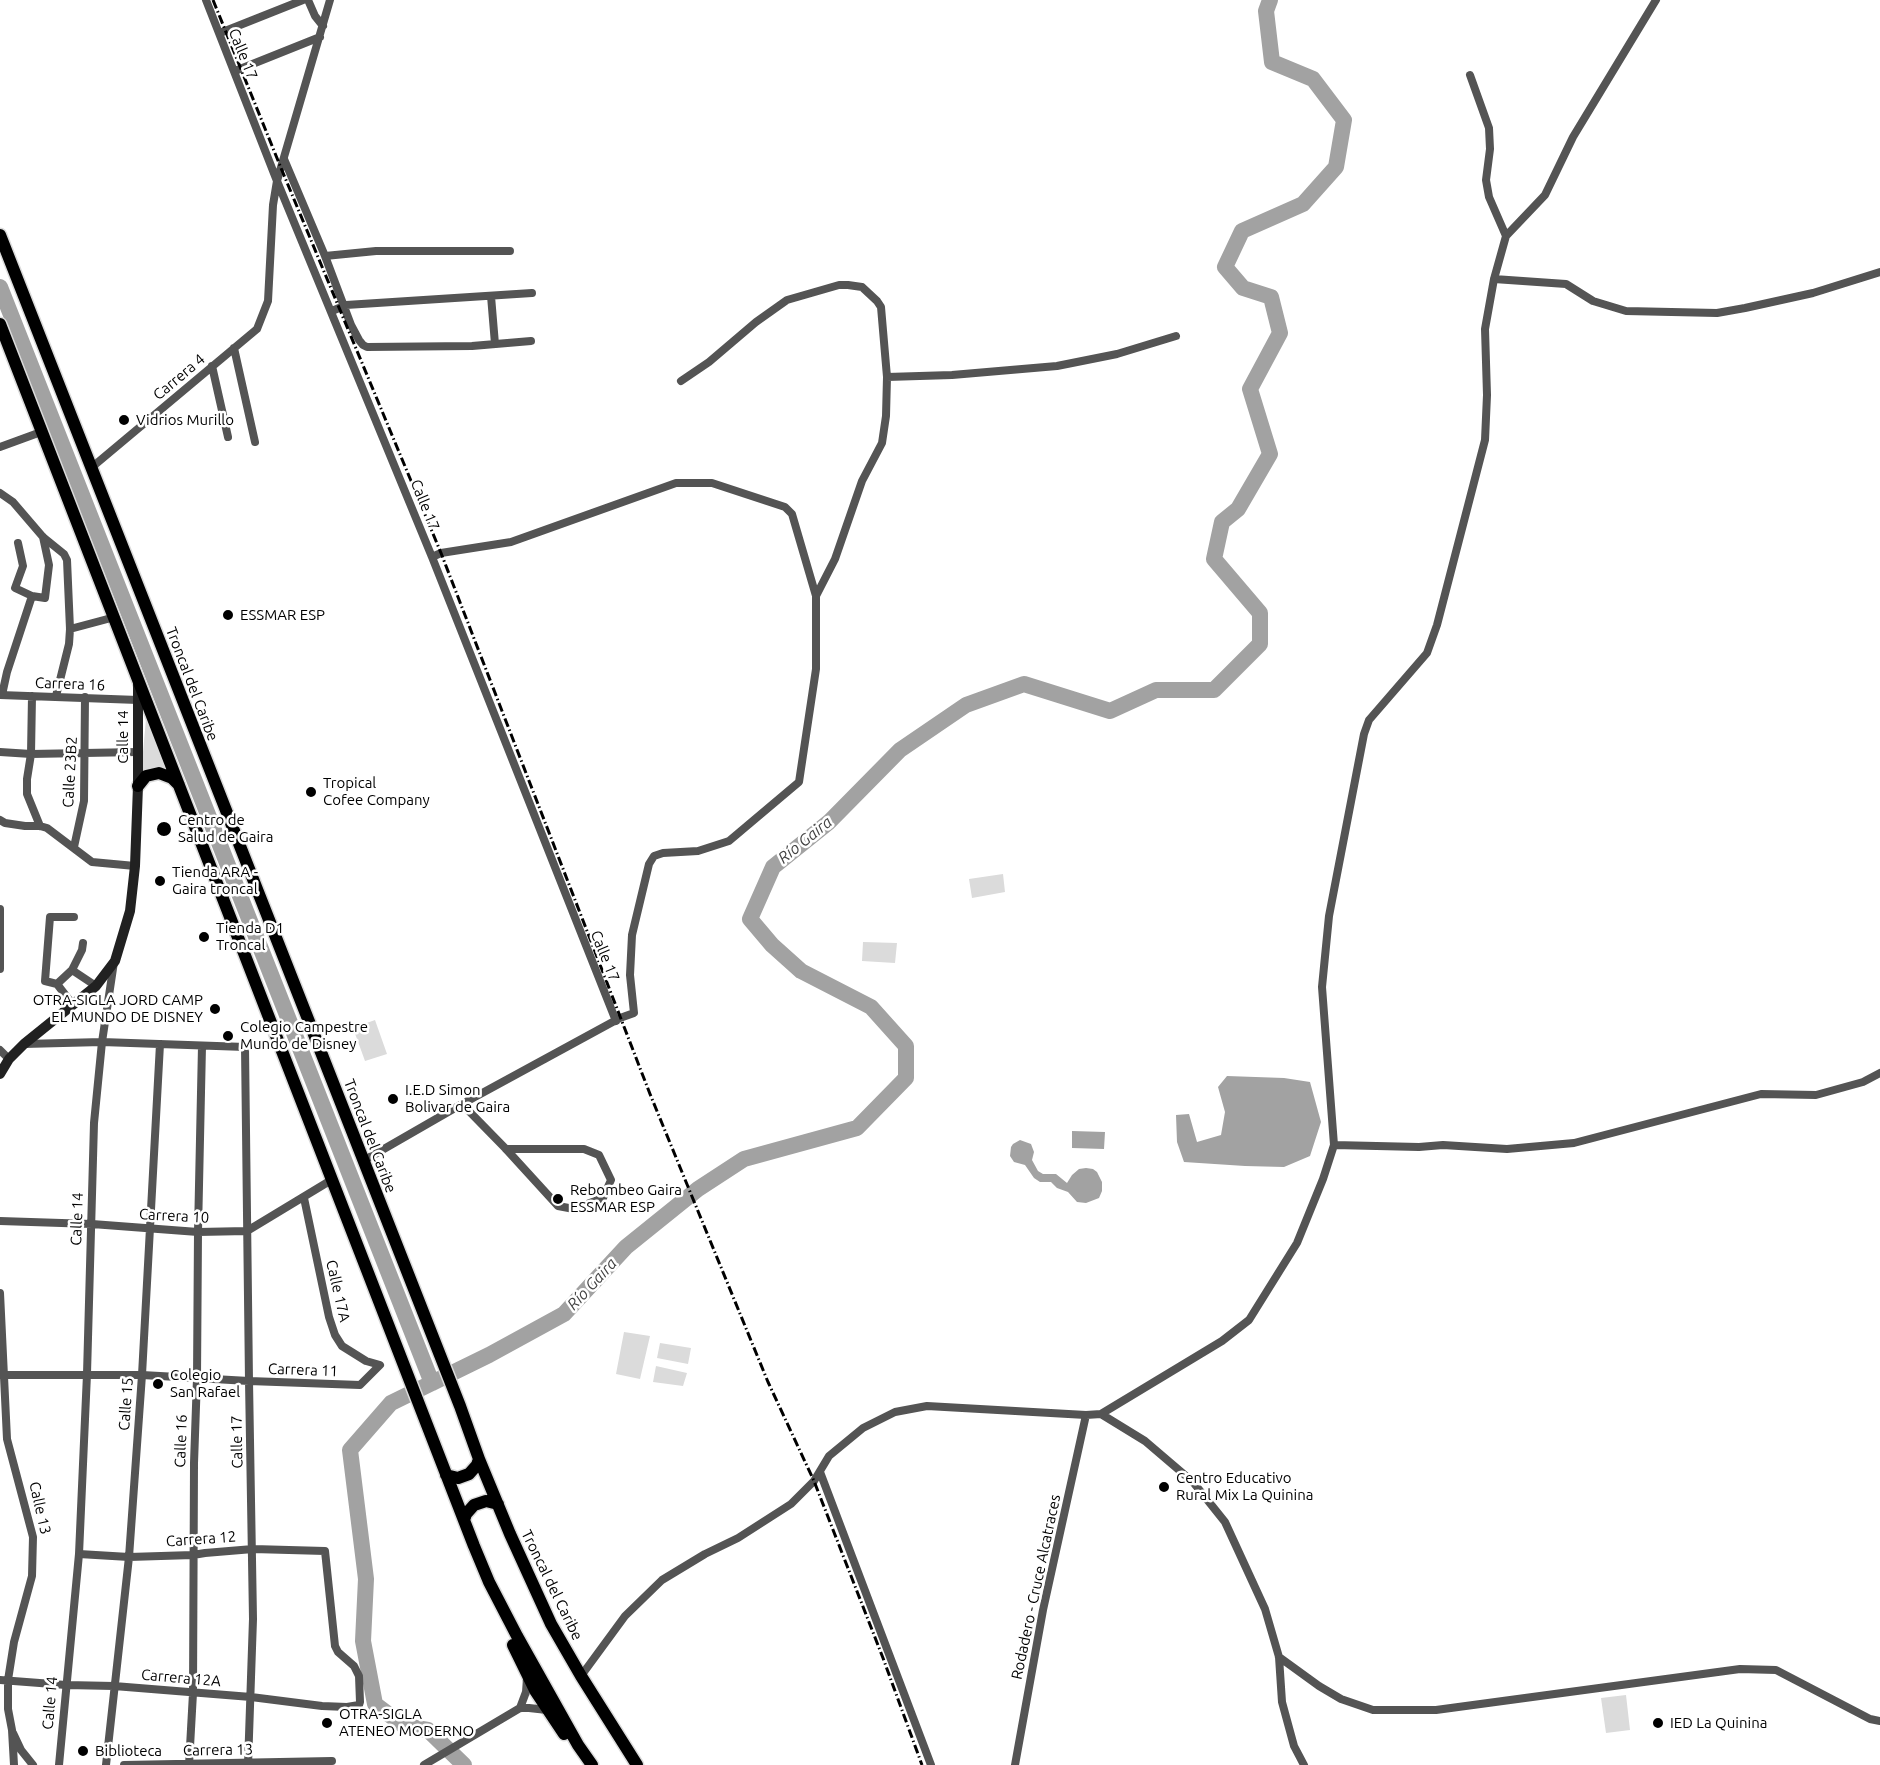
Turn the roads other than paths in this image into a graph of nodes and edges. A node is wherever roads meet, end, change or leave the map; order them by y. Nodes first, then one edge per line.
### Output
1 (206, 0) edge
2 (305, 0) edge
3 (330, 0) edge
4 (1656, 0) edge
5 (323, 26) junction
6 (220, 33) junction
7 (320, 37) junction
8 (235, 71) junction
9 (1470, 75) dead end
10 (284, 159) junction
11 (277, 181) junction
12 (0, 235) edge
13 (1506, 236) junction
14 (510, 251) dead end
15 (325, 256) junction
16 (1880, 272) edge
17 (1494, 279) junction
18 (532, 293) dead end
19 (491, 296) junction
20 (343, 306) junction
21 (332, 311) junction
22 (0, 324) edge
23 (1176, 336) dead end
24 (531, 341) dead end
25 (495, 344) junction
26 (234, 348) junction
27 (212, 366) junction
28 (887, 377) junction
29 (681, 381) dead end
30 (41, 432) junction
31 (228, 437) dead end
32 (255, 442) dead end
33 (0, 447) edge
34 (91, 468) junction
35 (0, 493) edge
36 (44, 537) junction
37 (18, 543) dead end
38 (432, 557) junction
39 (32, 596) junction
40 (816, 596) junction
41 (115, 617) junction
42 (70, 629) junction
43 (138, 676) junction
44 (1, 695) edge
45 (32, 696) junction
46 (56, 696) junction
47 (85, 697) junction
48 (138, 700) junction
49 (0, 752) edge
50 (138, 752) junction
51 (86, 753) junction
52 (31, 754) junction
53 (138, 786) junction
54 (181, 788) junction
55 (0, 820) edge
56 (40, 826) junction
57 (74, 847) junction
58 (135, 866) junction
59 (0, 909) edge
60 (74, 917) dead end
61 (83, 943) dead end
62 (115, 961) junction
63 (0, 969) edge
64 (72, 970) junction
65 (57, 984) junction
66 (96, 986) junction
67 (73, 1005) junction
68 (616, 1021) junction
69 (102, 1042) junction
70 (24, 1044) junction
71 (160, 1044) junction
72 (280, 1044) junction
73 (202, 1046) junction
74 (245, 1047) junction
75 (0, 1050) edge
76 (9, 1059) junction
77 (1880, 1073) edge
78 (0, 1074) edge
79 (462, 1104) junction
80 (1334, 1145) junction
81 (506, 1149) junction
82 (363, 1161) junction
83 (333, 1179) junction
84 (304, 1198) junction
85 (0, 1221) edge
86 (92, 1224) junction
87 (151, 1229) junction
88 (247, 1231) junction
89 (198, 1232) junction
90 (0, 1293) edge
91 (380, 1365) joint
92 (87, 1374) junction
93 (2, 1375) edge
94 (142, 1375) junction
95 (197, 1378) junction
96 (249, 1381) junction
97 (1101, 1414) junction
98 (1086, 1415) junction
99 (479, 1459) junction
100 (820, 1472) junction
101 (446, 1475) junction
102 (498, 1504) junction
103 (464, 1520) junction
104 (253, 1549) junction
105 (80, 1554) junction
106 (193, 1556) junction
107 (129, 1557) junction
108 (489, 1582) junction
109 (1280, 1657) junction
110 (526, 1673) junction
111 (581, 1676) junction
112 (4, 1680) edge
113 (66, 1685) junction
114 (114, 1686) junction
115 (193, 1693) junction
116 (251, 1697) junction
117 (359, 1705) joint
118 (520, 1708) junction
119 (547, 1710) junction
120 (1880, 1721) edge
121 (12, 1730) junction
122 (332, 1761) dead end
123 (189, 1764) edge
124 (248, 1764) edge
125 (14, 1765) edge
126 (33, 1765) edge
127 (59, 1765) edge
128 (105, 1765) edge
129 (124, 1765) edge
130 (424, 1765) edge
131 (587, 1765) edge
132 (592, 1765) edge
133 (637, 1765) edge
134 (932, 1765) edge
135 (1015, 1765) edge
136 (1304, 1765) edge

1 - 6 street, Calle 17
2 - 5 street
2 - 6 street
3 - 5 street
4 - 13 street
5 - 7 street
6 - 8 street, Calle 17
7 - 8 street
7 - 10 street
8 - 11 street, Calle 17
9 - 13 street
10 - 11 street
10 - 15 street
11 - 21 street, Calle 17
11 - 26 street, Carrera 4
12 - 34 highway, Troncal del Caribe
13 - 17 street
14 - 15 street
15 - 20 street
16 - 17 street
17 - 80 street
18 - 19 street
19 - 20 street
19 - 25 street
20 - 21 street
20 - 25 street
21 - 38 street, Calle 17
22 - 30 highway
23 - 28 street
24 - 25 street
26 - 27 street, Carrera 4
26 - 32 street
27 - 31 street
27 - 34 street, Carrera 4
28 - 29 street
28 - 40 street
30 - 33 street
30 - 41 highway
34 - 82 highway, Troncal del Caribe
35 - 36 street
36 - 39 street
36 - 42 street
37 - 39 street
38 - 40 street
38 - 68 street, Calle 17
39 - 44 street
40 - 68 street
41 - 42 street
41 - 43 highway
42 - 46 street
43 - 48 main road, Calle 14
43 - 54 highway
44 - 45 street, Carrera 16
45 - 46 street, Carrera 16
45 - 52 street
46 - 47 street, Carrera 16
47 - 48 street, Carrera 16
47 - 51 street, Calle 23B2
48 - 50 main road, Calle 14
49 - 52 street
50 - 51 street
50 - 53 main road, Calle 14
51 - 52 street
51 - 57 street, Calle 23B2
52 - 56 street
53 - 54 highway
53 - 58 main road, Calle 14
54 - 72 highway
55 - 56 street
56 - 57 street
57 - 58 street
58 - 62 main road, Calle 14
59 - 63 street
60 - 65 street
61 - 64 street
62 - 66 main road
62 - 69 street, Calle 14
64 - 65 street
64 - 66 street
65 - 67 street
66 - 67 main road
67 - 70 main road
68 - 79 street
69 - 70 street
69 - 71 street
69 - 86 street, Calle 14
70 - 76 main road
71 - 73 street
71 - 87 street, Calle 15
72 - 74 street
72 - 83 highway
73 - 74 street
73 - 89 street, Calle 16
74 - 88 street, Calle 17
75 - 76 street
76 - 78 main road
77 - 80 street
79 - 81 street
79 - 82 street
80 - 97 street
81 - 81 street
82 - 99 highway, Troncal del Caribe
83 - 84 street, Carrera 10
83 - 101 highway
84 - 88 street, Carrera 10
84 - 91 street, Calle 17A
85 - 86 street, Carrera 10
86 - 87 street, Carrera 10
86 - 92 street, Calle 14
87 - 89 street, Carrera 10
87 - 94 street, Calle 15
88 - 89 street, Carrera 10
88 - 96 street, Calle 17
89 - 95 street, Calle 16
90 - 93 street, Calle 13
91 - 96 street, Carrera 11
92 - 93 street, Carrera 11
92 - 94 street, Carrera 11
92 - 105 street, Calle 14
93 - 112 street, Calle 13
94 - 95 street, Carrera 11
94 - 107 street, Calle 15
95 - 96 street, Carrera 11
95 - 106 street, Calle 16
96 - 104 street, Calle 17
97 - 98 street
97 - 109 street
98 - 100 street
98 - 135 street, Rodadero - Cruce Alcatraces
99 - 101 highway
99 - 102 highway, Troncal del Caribe
100 - 111 street
100 - 134 street
101 - 103 highway
102 - 103 highway
102 - 111 highway, Troncal del Caribe
103 - 108 highway
104 - 106 street, Carrera 12
104 - 116 street, Calle 17
104 - 117 street, Carrera 12
105 - 107 street, Carrera 12
105 - 113 street, Calle 14
106 - 107 street, Carrera 12
106 - 115 street, Calle 16
107 - 114 street, Calle 15
108 - 110 highway
108 - 132 highway
109 - 120 street
109 - 136 street
110 - 118 street
110 - 119 highway
111 - 133 highway, Troncal del Caribe
112 - 113 street, Carrera 12A
112 - 121 street, Calle 13
113 - 114 street, Carrera 12A
113 - 127 street, Calle 14
114 - 115 street, Carrera 12A
114 - 128 street, Calle 15
115 - 116 street, Carrera 12A
115 - 123 street, Calle 16
116 - 117 street, Carrera 12A
116 - 124 street, Calle 17
118 - 119 street
118 - 130 street
119 - 131 highway
121 - 125 street, Calle 13
121 - 126 street
122 - 124 street, Carrera 13
123 - 124 street, Carrera 13
123 - 129 street, Carrera 13

